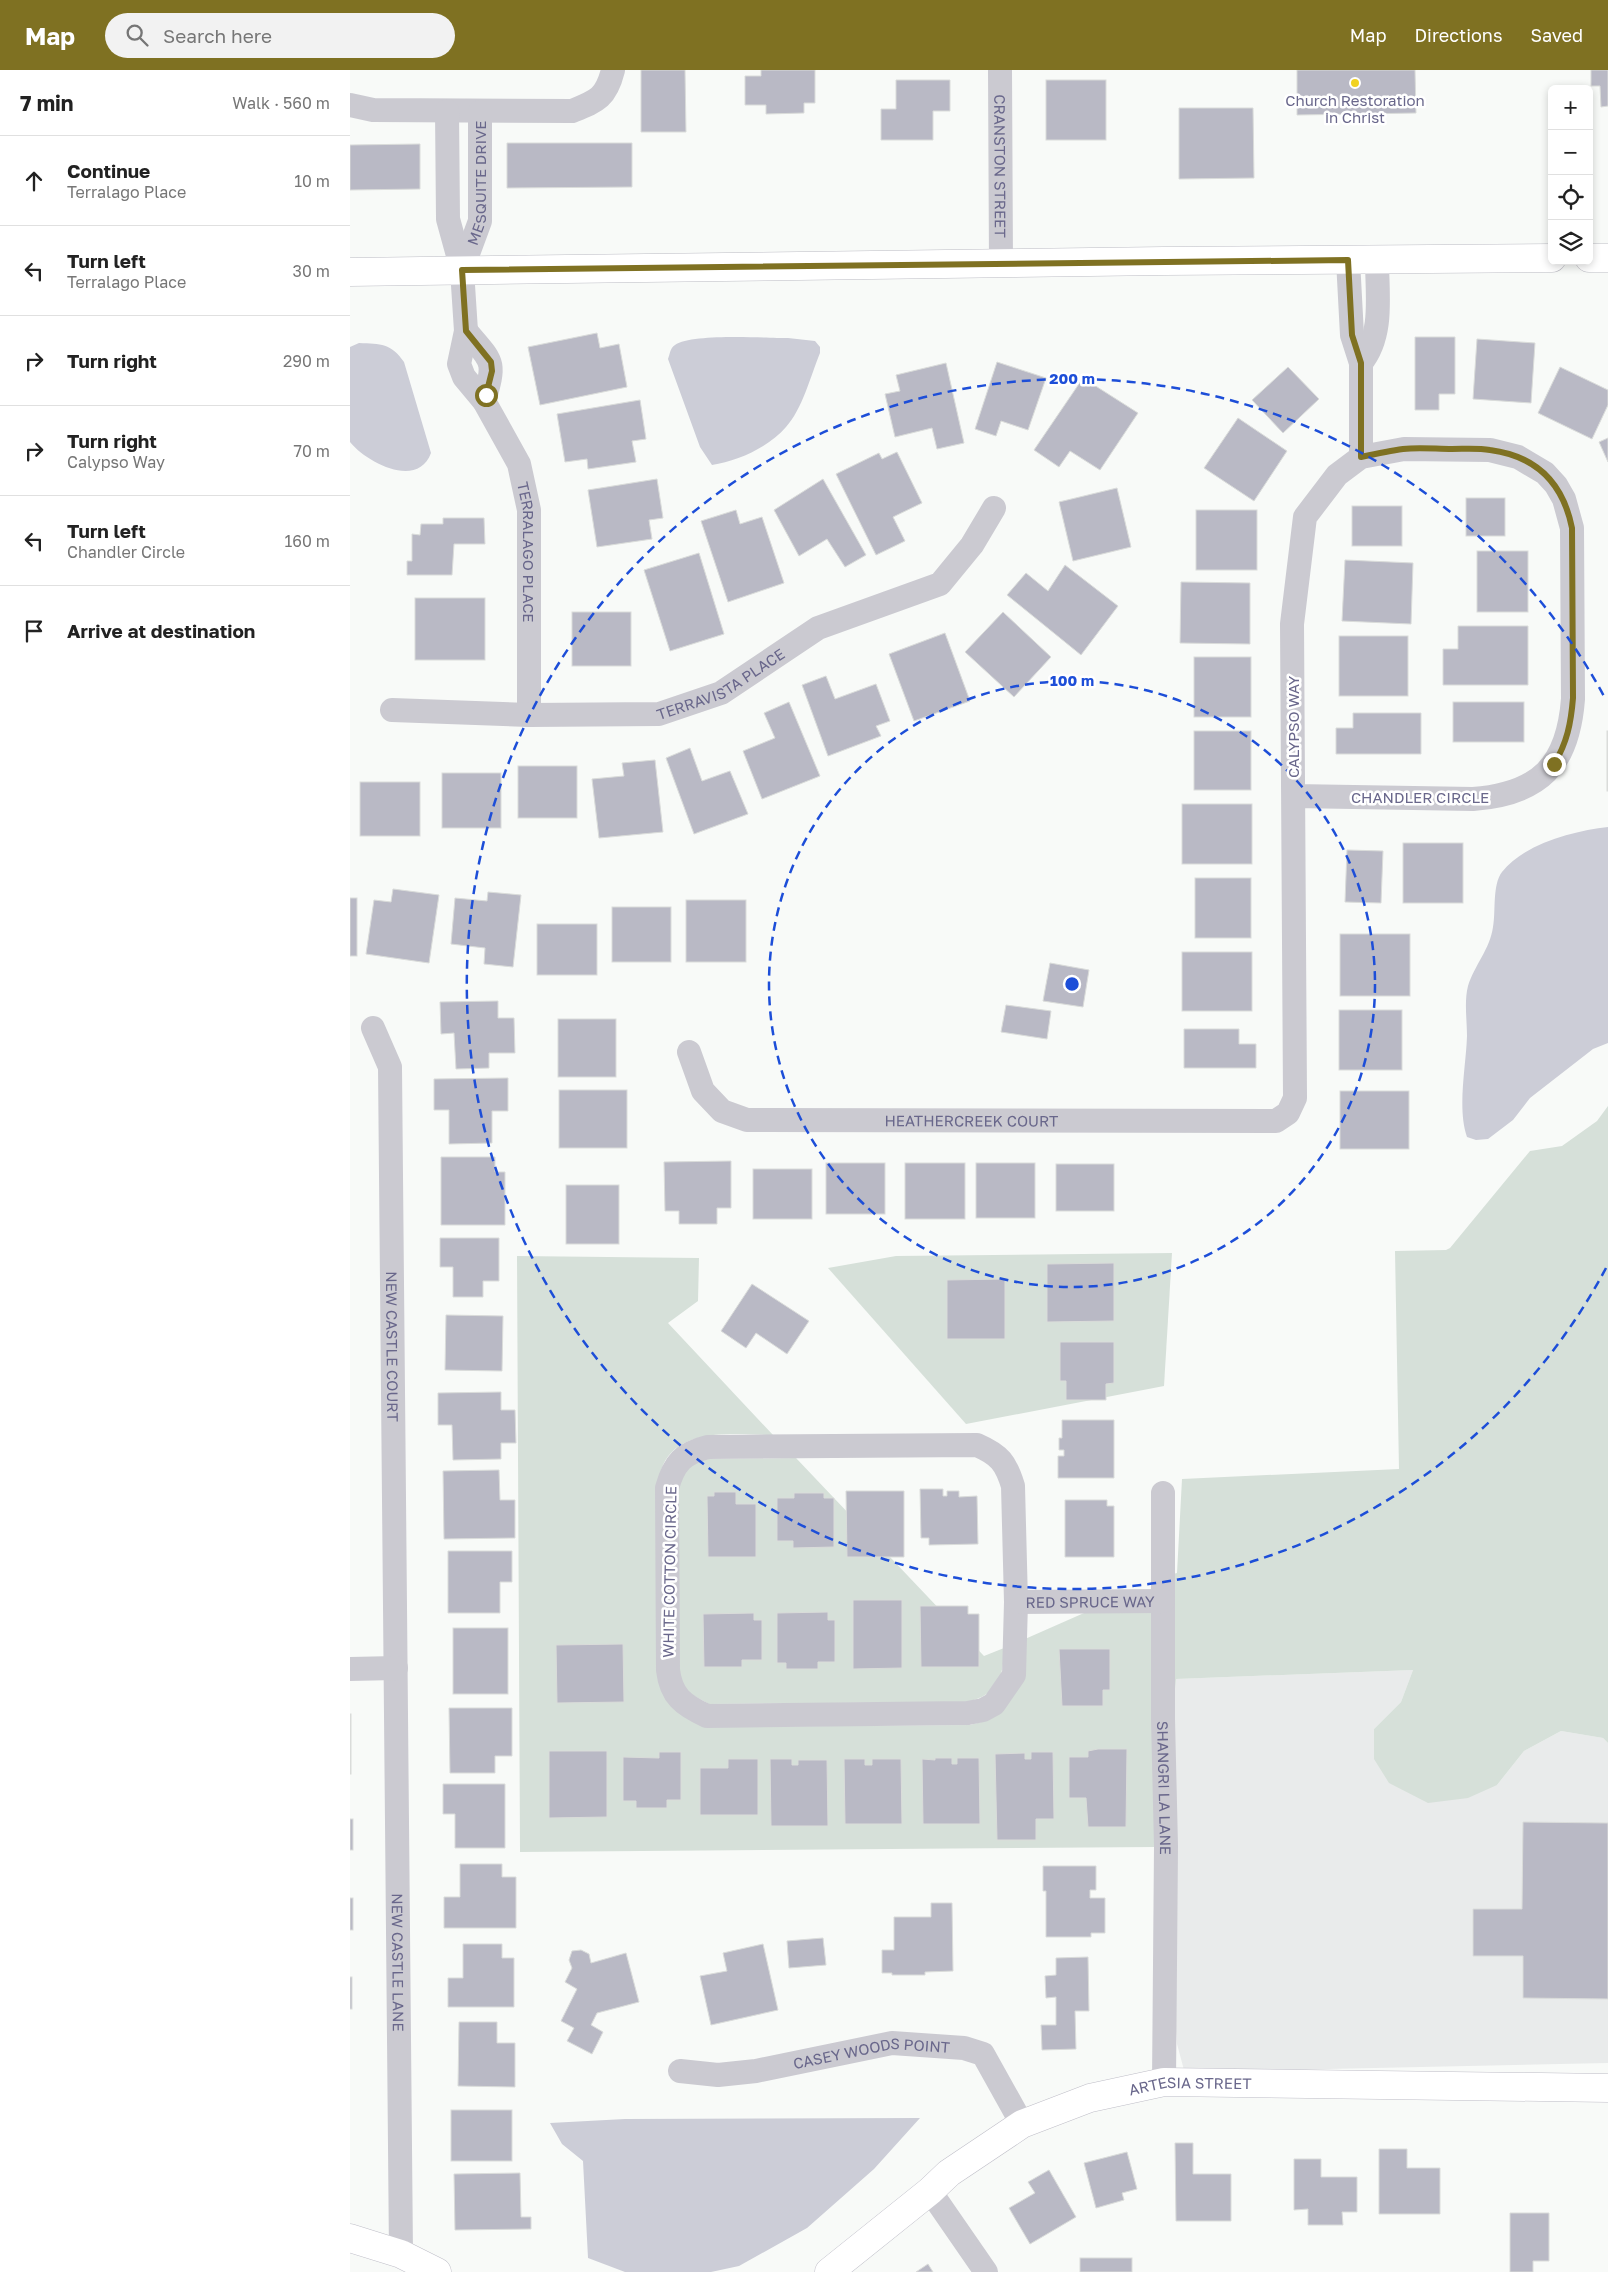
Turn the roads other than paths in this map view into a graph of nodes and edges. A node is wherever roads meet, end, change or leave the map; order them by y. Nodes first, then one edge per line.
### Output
1 (613, 70) edge
2 (1000, 70) edge
3 (350, 105) edge
4 (447, 111) junction
5 (480, 112) junction
6 (447, 175) junction
7 (480, 175) junction
8 (1548, 258) edge
9 (1593, 258) edge
10 (1608, 258) edge
11 (1348, 260) junction
12 (1377, 260) junction
13 (1001, 263) junction
14 (462, 270) junction
15 (350, 272) edge
16 (1361, 363) junction
17 (1361, 457) junction
18 (994, 508) dead end
19 (392, 710) dead end
20 (529, 715) junction
21 (1294, 796) junction
22 (373, 1028) dead end
23 (690, 1052) dead end
24 (1288, 1113) joint
25 (1163, 1493) dead end
26 (1163, 1601) junction
27 (1016, 1602) junction
28 (396, 1668) junction
29 (350, 1669) edge
30 (680, 2071) dead end
31 (1164, 2082) junction
32 (1608, 2088) edge
33 (1022, 2124) junction
34 (930, 2191) junction
35 (350, 2238) edge
36 (401, 2254) junction
37 (437, 2272) edge
38 (829, 2272) edge
39 (986, 2272) edge

1 - 5 street
2 - 13 street, CRANSTON STREET
3 - 4 street
4 - 5 street
4 - 6 street, MESQUITE DRIVE
5 - 7 street, MESQUITE DRIVE
6 - 7 street
6 - 14 street, MESQUITE DRIVE
7 - 14 street, MESQUITE DRIVE
8 - 12 main road
9 - 10 main road
11 - 12 main road
11 - 13 main road
11 - 16 street
12 - 16 street
13 - 14 main road
14 - 15 main road
14 - 20 street, TERRALAGO PLACE
16 - 17 street
17 - 21 street, CALYPSO WAY
17 - 21 street, CHANDLER CIRCLE
18 - 20 street, TERRAVISTA PLACE
19 - 20 street, TERRAVISTA PLACE
21 - 24 street, CALYPSO WAY
22 - 28 street, NEW CASTLE COURT
23 - 24 street, HEATHERCREEK COURT
25 - 26 street, SHANGRI LA LANE
26 - 27 street, RED SPRUCE WAY
26 - 31 street, SHANGRI LA LANE
27 - 27 street, WHITE COTTON CIRCLE
28 - 29 street
28 - 36 street, NEW CASTLE LANE
30 - 33 street, CASEY WOODS POINT
31 - 32 main road, ARTESIA STREET
31 - 33 main road, ARTESIA STREET
33 - 34 main road, ARTESIA STREET
34 - 38 main road, ARTESIA STREET
34 - 39 street
35 - 36 main road
36 - 37 main road

